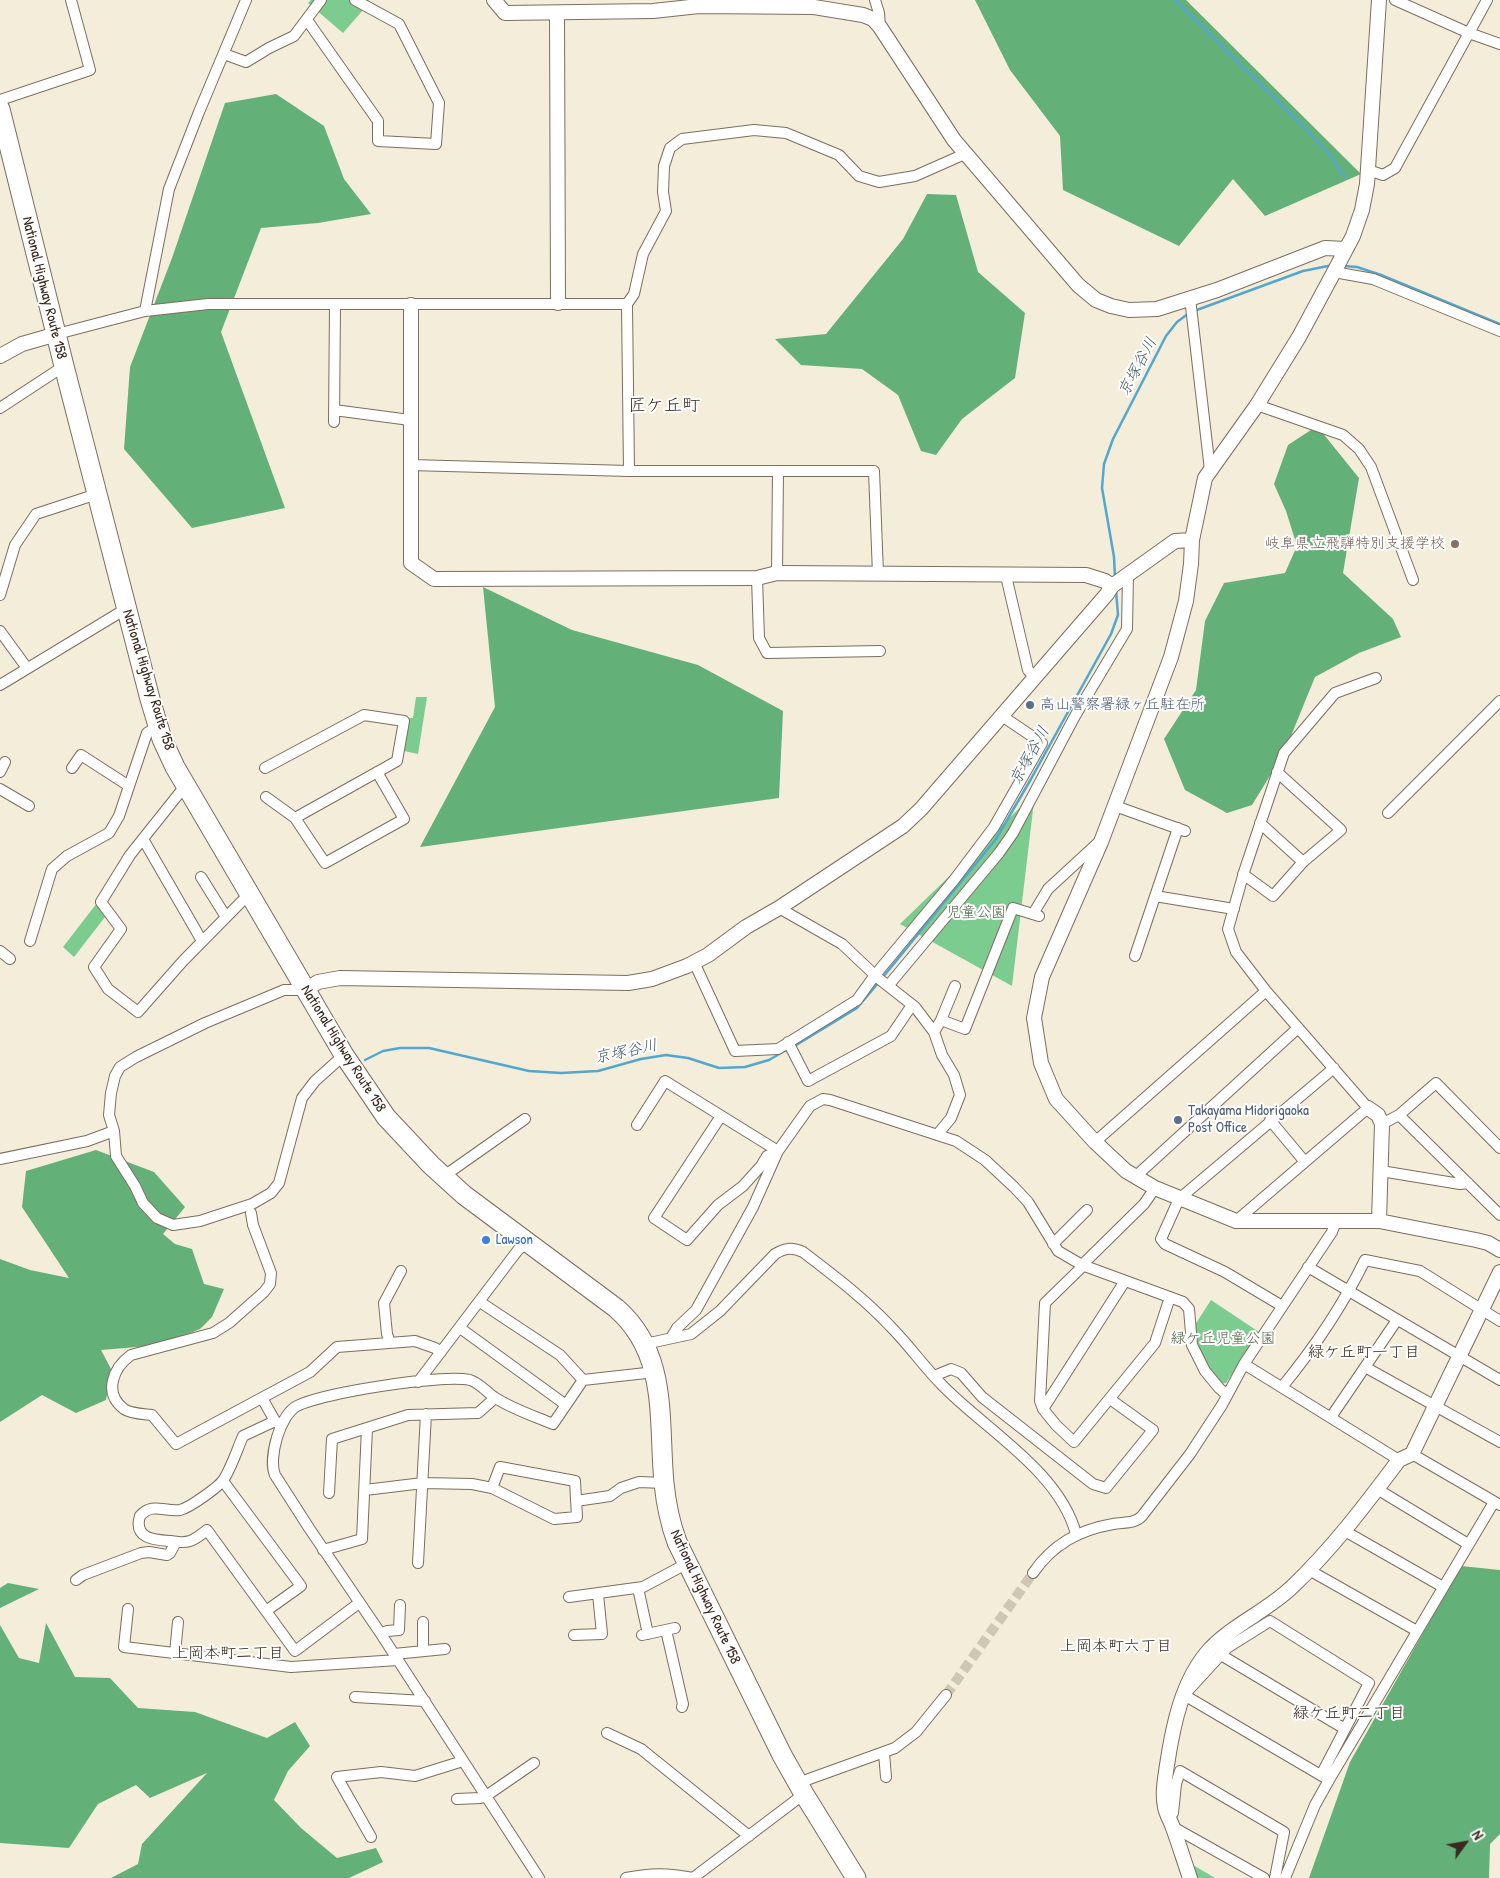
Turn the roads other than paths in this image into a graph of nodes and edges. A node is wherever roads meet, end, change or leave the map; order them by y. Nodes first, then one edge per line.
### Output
1 (71, 0) edge
2 (246, 0) edge
3 (356, 0) edge
4 (494, 0) edge
5 (874, 0) edge
6 (1379, 0) edge
7 (1395, 0) edge
8 (1487, 0) edge
9 (317, 1) edge
10 (699, 3) edge
11 (814, 3) edge
12 (557, 13) junction
13 (307, 20) junction
14 (880, 27) junction
15 (1469, 33) junction
16 (1500, 44) edge
17 (224, 54) junction
18 (0, 100) edge
19 (0, 109) edge
20 (3, 136) edge
21 (967, 154) junction
22 (1368, 170) junction
23 (1340, 261) junction
24 (1190, 298) junction
25 (558, 303) junction
26 (335, 304) junction
27 (627, 304) junction
28 (411, 305) junction
29 (145, 311) junction
30 (1500, 331) edge
31 (56, 334) junction
32 (0, 356) edge
33 (64, 366) junction
34 (1258, 405) junction
35 (0, 408) edge
36 (334, 410) junction
37 (410, 420) junction
38 (334, 422) dead end
39 (410, 465) junction
40 (629, 470) junction
41 (778, 470) junction
42 (1210, 470) junction
43 (97, 494) junction
44 (1192, 540) junction
45 (776, 573) junction
46 (878, 574) junction
47 (1006, 576) junction
48 (757, 578) junction
49 (1413, 580) dead end
50 (1115, 583) junction
51 (0, 595) edge
52 (127, 610) junction
53 (0, 631) edge
54 (880, 651) dead end
55 (27, 668) junction
56 (1035, 678) junction
57 (1376, 678) dead end
58 (0, 685) edge
59 (1500, 701) edge
60 (1002, 716) junction
61 (158, 726) junction
62 (72, 768) dead end
63 (265, 768) dead end
64 (377, 772) junction
65 (1277, 772) junction
66 (129, 786) junction
67 (185, 786) junction
68 (0, 789) edge
69 (266, 797) dead end
70 (29, 806) dead end
71 (1115, 806) junction
72 (1388, 813) dead end
73 (295, 818) junction
74 (1260, 823) junction
75 (143, 839) junction
76 (1102, 840) junction
77 (1303, 862) junction
78 (1243, 874) junction
79 (201, 877) dead end
80 (249, 894) junction
81 (1155, 896) junction
82 (779, 908) junction
83 (1234, 909) junction
84 (226, 917) junction
85 (30, 941) dead end
86 (202, 942) junction
87 (0, 951) edge
88 (1135, 956) dead end
89 (10, 959) dead end
90 (694, 962) junction
91 (882, 980) junction
92 (955, 986) dead end
93 (306, 990) junction
94 (1266, 992) junction
95 (912, 1005) junction
96 (941, 1020) junction
97 (1298, 1028) junction
98 (934, 1032) junction
99 (788, 1042) junction
100 (344, 1055) junction
101 (1334, 1068) junction
102 (1368, 1108) junction
103 (1399, 1114) junction
104 (720, 1116) junction
105 (525, 1119) dead end
106 (1270, 1120) junction
107 (1382, 1124) junction
108 (637, 1125) dead end
109 (114, 1131) junction
110 (937, 1135) junction
111 (1095, 1142) junction
112 (1500, 1148) edge
113 (778, 1151) junction
114 (0, 1158) edge
115 (1305, 1162) junction
116 (1381, 1171) junction
117 (444, 1176) junction
118 (1135, 1177) junction
119 (1468, 1183) junction
120 (1155, 1188) junction
121 (1179, 1199) junction
122 (1087, 1210) dead end
123 (251, 1213) dead end
124 (1500, 1215) edge
125 (1236, 1221) junction
126 (1336, 1221) junction
127 (1379, 1222) junction
128 (527, 1242) junction
129 (1053, 1244) junction
130 (1500, 1250) edge
131 (1083, 1265) junction
132 (1308, 1267) junction
133 (400, 1271) dead end
134 (1500, 1272) edge
135 (1125, 1281) junction
136 (1349, 1292) junction
137 (1170, 1297) junction
138 (480, 1302) junction
139 (1282, 1306) junction
140 (1482, 1309) junction
141 (1397, 1320) junction
142 (1500, 1321) edge
143 (460, 1328) junction
144 (671, 1338) junction
145 (390, 1343) junction
146 (645, 1344) junction
147 (441, 1352) junction
148 (1460, 1356) junction
149 (1244, 1364) junction
150 (1365, 1366) junction
151 (655, 1372) junction
152 (934, 1376) junction
153 (583, 1380) junction
154 (1500, 1380) edge
155 (418, 1382) junction
156 (1282, 1387) junction
157 (1227, 1395) junction
158 (262, 1398) junction
159 (495, 1398) junction
160 (1110, 1398) junction
161 (566, 1405) junction
162 (1436, 1406) junction
163 (1043, 1409) junction
164 (426, 1414) junction
165 (1331, 1417) junction
166 (278, 1423) junction
167 (367, 1428) junction
168 (1500, 1442) edge
169 (1406, 1457) junction
170 (223, 1481) junction
171 (423, 1483) junction
172 (664, 1483) junction
173 (492, 1488) junction
174 (365, 1490) junction
175 (1377, 1490) junction
176 (329, 1493) dead end
177 (576, 1501) junction
178 (1497, 1504) edge
179 (1343, 1530) junction
180 (1076, 1534) junction
181 (176, 1542) junction
182 (1468, 1544) junction
183 (323, 1550) junction
184 (418, 1563) dead end
185 (686, 1564) junction
186 (1309, 1570) junction
187 (1033, 1573) tunnel mouth
188 (76, 1580) dead end
189 (1443, 1587) junction
190 (638, 1588) junction
191 (598, 1594) junction
192 (569, 1597) dead end
193 (359, 1603) junction
194 (400, 1606) dead end
195 (128, 1609) dead end
196 (266, 1611) junction
197 (178, 1622) dead end
198 (423, 1622) dead end
199 (1417, 1631) junction
200 (381, 1634) junction
201 (574, 1636) dead end
202 (445, 1649) dead end
203 (423, 1651) junction
204 (175, 1653) junction
205 (1221, 1655) junction
206 (396, 1657) junction
207 (946, 1695) tunnel mouth
208 (1184, 1695) junction
209 (355, 1697) dead end
210 (425, 1701) junction
211 (682, 1707) dead end
212 (1345, 1728) junction
213 (607, 1733) dead end
214 (884, 1753) junction
215 (463, 1760) junction
216 (534, 1763) dead end
217 (886, 1777) dead end
218 (1325, 1777) junction
219 (801, 1789) junction
220 (486, 1796) junction
221 (457, 1799) dead end
222 (1171, 1823) junction
223 (749, 1836) junction
224 (371, 1837) dead end
225 (539, 1878) edge
226 (626, 1878) edge
227 (693, 1878) edge
228 (856, 1878) edge
229 (1190, 1878) edge
230 (1264, 1878) edge
231 (1275, 1878) edge
232 (1285, 1878) edge

1 - 18 street
2 - 17 street
3 - 13 street
4 - 12 street
5 - 14 street
6 - 22 street
7 - 15 street
8 - 15 street
9 - 13 street
10 - 11 street
10 - 12 street
11 - 14 street
12 - 25 street
13 - 17 street
14 - 21 street
15 - 16 street
15 - 22 street
17 - 29 street
19 - 20 highway, National Highway Route 158
20 - 31 highway, National Highway Route 158
21 - 24 street
21 - 27 street
22 - 23 street
23 - 24 street
23 - 30 street
23 - 34 street
24 - 42 street
25 - 27 street
25 - 28 street
26 - 28 street
26 - 29 street
26 - 36 street
27 - 40 street
28 - 37 street
29 - 31 street
31 - 32 street
31 - 33 highway, National Highway Route 158
33 - 35 street
33 - 43 highway, National Highway Route 158
34 - 42 street
34 - 49 street
36 - 37 street
36 - 38 street
37 - 39 street
39 - 40 street
39 - 48 street
40 - 41 street
41 - 45 street
41 - 46 street
42 - 44 street
43 - 51 street
43 - 52 highway, National Highway Route 158
44 - 50 street
44 - 71 street
45 - 46 street
45 - 48 street
46 - 47 street
47 - 50 street
47 - 56 street
48 - 54 street
50 - 56 street
50 - 91 street
52 - 55 street
52 - 61 highway, National Highway Route 158
53 - 55 street
55 - 58 street
56 - 60 street
57 - 65 street
59 - 72 street
60 - 82 street
60 - 91 street
61 - 66 street
61 - 67 highway, National Highway Route 158
62 - 66 street
63 - 64 street
64 - 73 street
64 - 73 street
65 - 74 street
65 - 77 street
66 - 85 street
67 - 75 street
67 - 80 highway, National Highway Route 158
68 - 70 street
69 - 73 street
71 - 76 street
71 - 81 street
74 - 77 street
74 - 78 street
75 - 86 street
75 - 86 street
76 - 96 street
76 - 111 street
77 - 78 street
78 - 83 street
79 - 84 street
80 - 84 street
80 - 93 highway, National Highway Route 158
81 - 83 street
81 - 88 street
82 - 90 street
82 - 91 street
83 - 94 street
84 - 86 street
87 - 89 street
90 - 93 street
90 - 99 street
91 - 95 street
91 - 99 street
92 - 96 street
93 - 100 highway, National Highway Route 158
93 - 109 street
94 - 97 street
94 - 111 street
95 - 98 street
95 - 99 street
96 - 98 street
97 - 101 street
97 - 118 street
98 - 110 street
100 - 109 street
100 - 117 highway, National Highway Route 158
101 - 102 street
101 - 106 street
102 - 107 street
102 - 115 street
103 - 107 street
103 - 112 street
103 - 119 street
104 - 108 street
104 - 113 street
104 - 113 street
105 - 117 street
106 - 115 street
106 - 121 street
107 - 116 street
109 - 114 street
110 - 113 street
110 - 129 street
111 - 118 street
113 - 144 street
115 - 125 street
116 - 119 street
116 - 127 street
117 - 128 highway, National Highway Route 158
118 - 120 street
119 - 124 street
120 - 121 street
120 - 131 street
121 - 125 street
121 - 139 street
122 - 129 street
123 - 158 street
125 - 126 street
126 - 127 street
126 - 132 street
127 - 130 street
128 - 138 street
128 - 146 highway, National Highway Route 158
129 - 131 street
131 - 135 street
131 - 163 street
132 - 136 street
132 - 139 street
133 - 145 street
134 - 140 street
135 - 137 street
135 - 163 street
136 - 140 street
136 - 141 street
136 - 156 street
137 - 157 street
137 - 160 street
138 - 143 street
138 - 153 street
139 - 149 street
140 - 142 street
140 - 148 street
141 - 148 street
141 - 150 street
143 - 147 street
143 - 161 street
144 - 146 street
144 - 152 street
145 - 147 street
145 - 158 street
146 - 151 highway, National Highway Route 158
147 - 155 street
148 - 154 street
148 - 162 street
149 - 156 street
149 - 157 street
150 - 162 street
150 - 165 street
151 - 153 street
151 - 172 highway, National Highway Route 158
152 - 160 street
152 - 180 street
153 - 161 street
155 - 159 street
155 - 166 street
156 - 165 street
157 - 180 street
158 - 166 street
159 - 161 street
159 - 164 street
160 - 163 street
162 - 168 street
162 - 169 street
164 - 167 street
164 - 171 street
165 - 169 street
166 - 170 street
166 - 183 street
167 - 174 street
167 - 176 street
169 - 175 street
169 - 178 street
170 - 181 street
170 - 196 street
171 - 173 street
171 - 174 street
171 - 184 street
172 - 177 street
172 - 185 highway, National Highway Route 158
173 - 177 street
173 - 177 street
174 - 183 street
175 - 179 street
175 - 182 street
178 - 182 street
179 - 186 street
179 - 189 street
180 - 187 street
181 - 188 street
181 - 196 street
182 - 189 street
183 - 193 street
185 - 190 street
185 - 219 highway, National Highway Route 158
186 - 199 street
186 - 208 street
189 - 199 street
190 - 191 street
190 - 211 street
191 - 192 street
191 - 201 street
193 - 196 street
193 - 200 street
194 - 200 street
195 - 204 street
197 - 204 street
198 - 203 street
199 - 218 street
200 - 206 street
202 - 203 street
203 - 206 street
204 - 206 street
205 - 208 street
205 - 212 street
205 - 212 street
206 - 210 street
207 - 214 street
208 - 218 street
208 - 222 street
209 - 210 street
210 - 215 street
212 - 218 street
213 - 223 street
214 - 217 street
214 - 219 street
215 - 220 street
215 - 224 street
216 - 220 street
218 - 232 street
219 - 223 street
219 - 228 highway, National Highway Route 158
220 - 221 street
220 - 225 street
222 - 229 street
222 - 230 street
222 - 231 street
223 - 227 street
226 - 227 street

